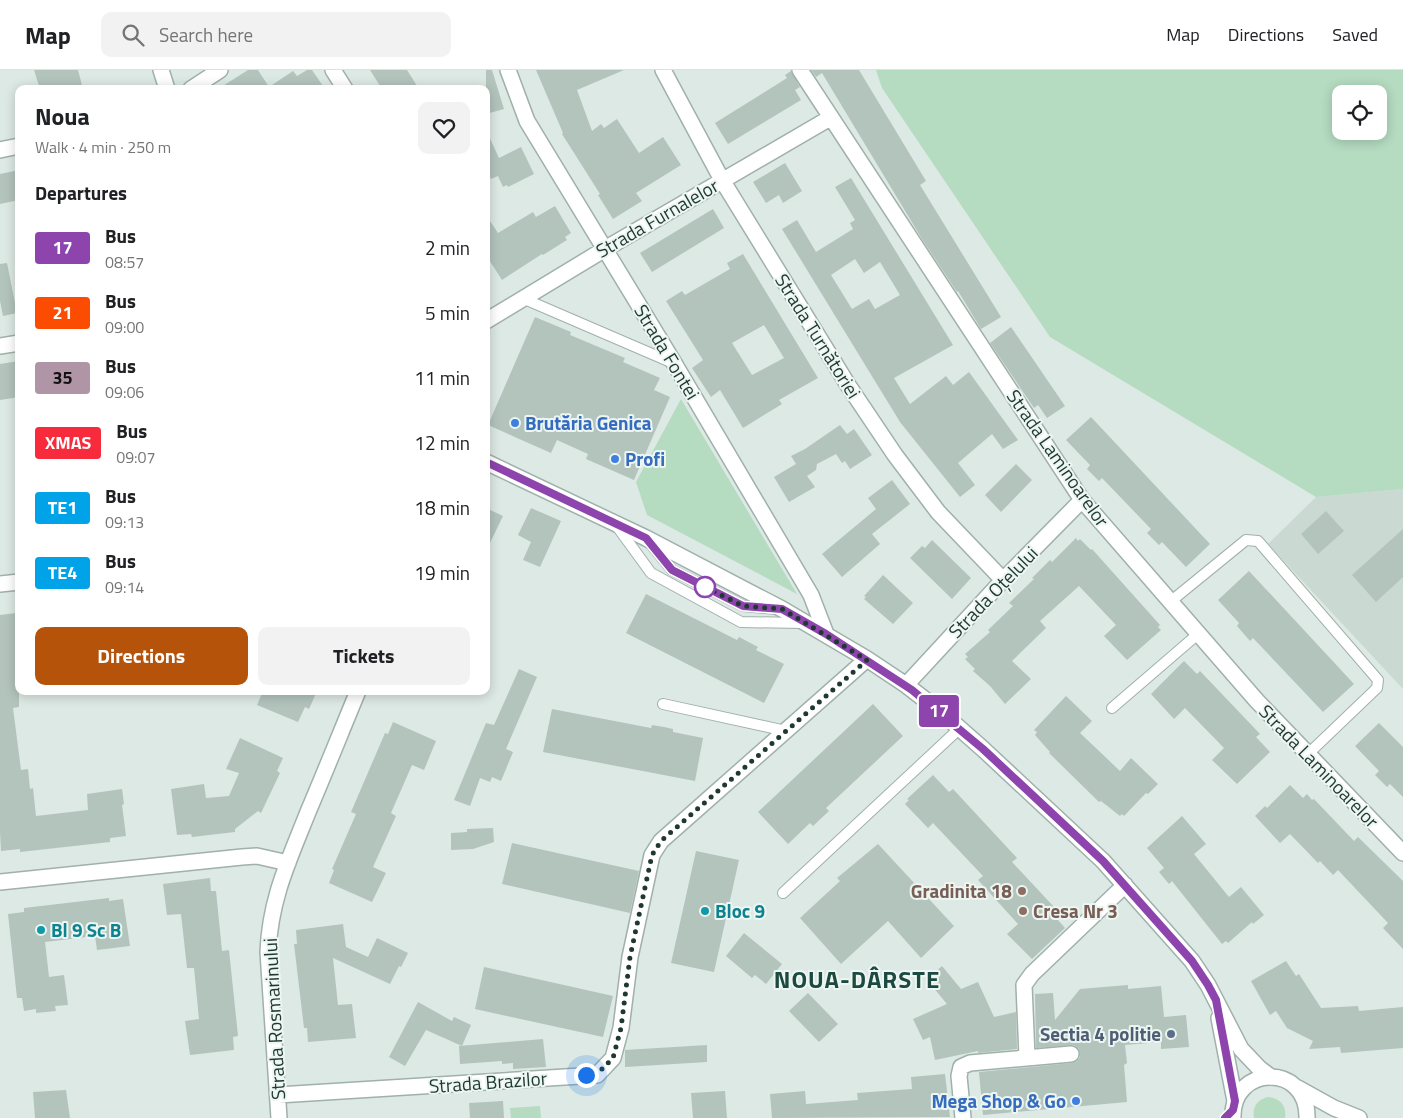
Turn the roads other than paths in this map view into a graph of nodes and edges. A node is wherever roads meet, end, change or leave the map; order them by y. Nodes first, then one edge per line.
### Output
1 (161, 70) edge
2 (220, 70) edge
3 (333, 70) edge
4 (508, 70) edge
5 (663, 70) edge
6 (800, 70) edge
7 (166, 85) edge
8 (197, 85) edge
9 (342, 85) edge
10 (830, 118) junction
11 (15, 147) edge
12 (0, 150) edge
13 (722, 180) junction
14 (605, 248) junction
15 (522, 298) junction
16 (490, 314) edge
17 (15, 344) edge
18 (0, 346) edge
19 (674, 363) junction
20 (490, 464) edge
21 (1082, 500) junction
22 (614, 522) junction
23 (1003, 580) junction
24 (15, 582) edge
25 (0, 584) edge
26 (1170, 602) junction
27 (806, 623) junction
28 (826, 634) junction
29 (1198, 634) junction
30 (867, 660) junction
31 (906, 685) junction
32 (356, 695) edge
33 (663, 704) dead end
34 (1112, 708) dead end
35 (960, 728) junction
36 (786, 731) junction
37 (1308, 754) junction
38 (1403, 853) edge
39 (288, 863) junction
40 (0, 882) edge
41 (1125, 886) junction
42 (783, 893) dead end
43 (1216, 1000) junction
44 (1071, 1054) dead end
45 (1027, 1057) junction
46 (1271, 1076) junction
47 (1297, 1088) junction
48 (278, 1094) junction
49 (1232, 1112) edge
50 (279, 1118) edge
51 (963, 1118) edge
52 (1306, 1118) edge
53 (1359, 1118) edge

1 - 7 street
2 - 8 street
3 - 9 street
4 - 14 street, Strada Fontei
5 - 13 street, Strada Turnătoriei
6 - 10 street, Strada Laminoarelor
10 - 13 street, Strada Furnalelor
10 - 21 street, Strada Laminoarelor
11 - 12 street
13 - 14 street, Strada Furnalelor
13 - 23 street, Strada Turnătoriei
14 - 15 street, Strada Furnalelor
14 - 19 street, Strada Fontei
15 - 16 street, Strada Furnalelor
15 - 19 lane
17 - 18 street
19 - 28 street, Strada Fontei
20 - 22 street
21 - 23 street, Strada Oțelului
21 - 26 street, Strada Laminoarelor
22 - 27 street
22 - 27 lane
23 - 31 street, Strada Oțelului
24 - 25 street
26 - 29 street, Strada Laminoarelor
26 - 37 lane
27 - 28 street
28 - 30 street
29 - 34 lane
29 - 37 street, Strada Laminoarelor
30 - 31 street
30 - 36 street, Strada Brazilor
31 - 35 street
32 - 39 street, Strada Rosmarinului
33 - 36 lane
35 - 41 street
35 - 42 lane
36 - 48 street, Strada Brazilor
37 - 38 street, Strada Laminoarelor
39 - 40 street
39 - 48 street, Strada Rosmarinului
41 - 43 street
41 - 45 street
43 - 46 street
43 - 49 street
44 - 45 street
45 - 51 street
46 - 47 street
46 - 49 street
47 - 52 street
47 - 53 street
48 - 50 street, Strada Rosmarinului

